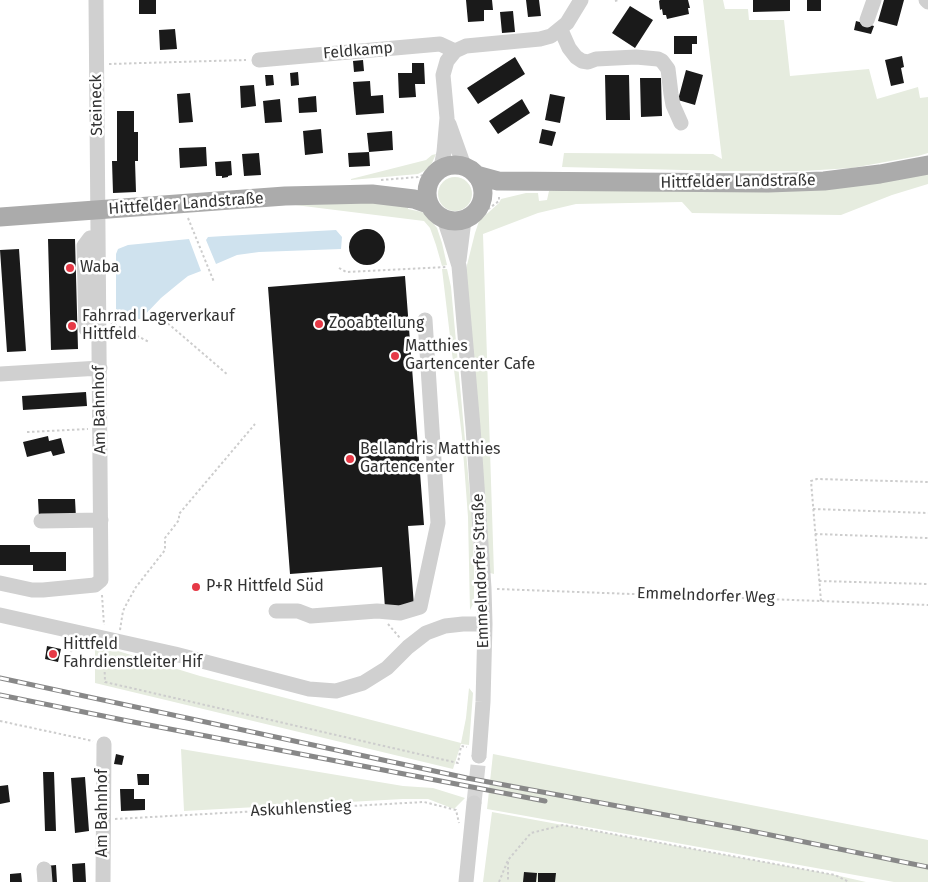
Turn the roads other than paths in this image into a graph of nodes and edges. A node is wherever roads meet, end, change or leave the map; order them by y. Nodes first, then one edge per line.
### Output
1 (96, 0) edge
2 (581, 0) edge
3 (874, 0) edge
4 (868, 20) dead end
5 (560, 30) junction
6 (455, 51) junction
7 (259, 60) road end
8 (447, 118) junction
9 (681, 124) dead end
10 (928, 165) edge
11 (470, 171) junction
12 (435, 175) junction
13 (547, 182) junction
14 (372, 194) junction
15 (482, 200) junction
16 (428, 204) junction
17 (98, 210) junction
18 (0, 217) edge
19 (444, 219) junction
20 (464, 220) junction
21 (458, 266) junction
22 (425, 320) dead end
23 (100, 368) junction
24 (0, 374) edge
25 (101, 520) junction
26 (41, 521) dead end
27 (0, 583) edge
28 (276, 611) dead end
29 (0, 615) edge
30 (485, 624) junction
31 (104, 744) road end
32 (479, 756) tunnel mouth
33 (474, 803) tunnel mouth
34 (103, 882) edge
35 (466, 882) edge

1 - 17 street, Steineck
2 - 5 street
3 - 4 street
5 - 6 street
5 - 9 street
6 - 7 street, Feldkamp
6 - 8 street
8 - 11 street
8 - 12 street
10 - 13 main road, Hittfelder Landstraße
11 - 12 main road, Hittfelder Landstraße
11 - 13 main road, Hittfelder Landstraße
11 - 15 main road
12 - 14 main road, Hittfelder Landstraße
12 - 16 main road
13 - 15 main road, Hittfelder Landstraße
14 - 16 main road, Hittfelder Landstraße
14 - 17 main road, Hittfelder Landstraße
15 - 20 main road
16 - 19 main road, Hittfelder Landstraße
17 - 18 main road, Hittfelder Landstraße
17 - 23 street, Am Bahnhof
19 - 20 main road
19 - 21 street, Emmelndorfer Straße
20 - 21 street, Emmelndorfer Straße
21 - 30 street, Emmelndorfer Straße
22 - 28 street
23 - 24 street
23 - 25 street, Am Bahnhof
25 - 26 street
25 - 27 street, Am Bahnhof
29 - 30 street
30 - 32 street, Emmelndorfer Straße
31 - 34 street, Am Bahnhof
33 - 35 street

